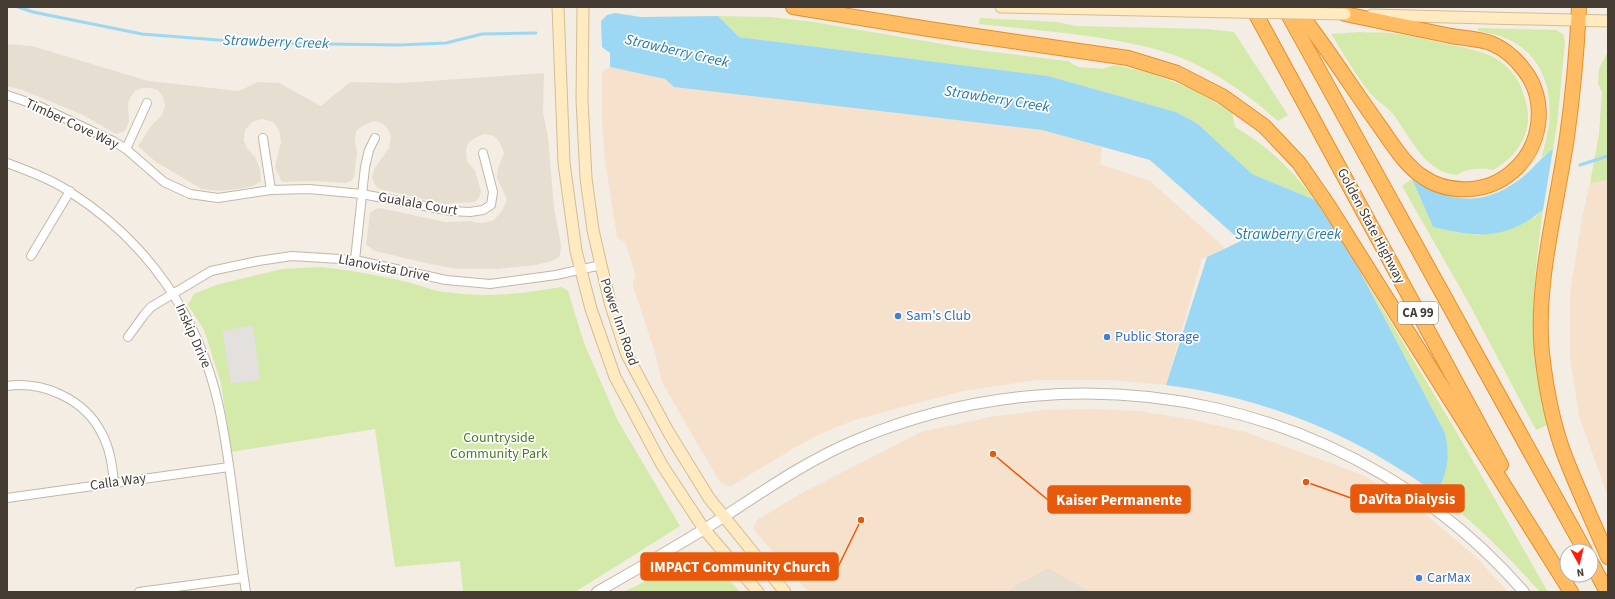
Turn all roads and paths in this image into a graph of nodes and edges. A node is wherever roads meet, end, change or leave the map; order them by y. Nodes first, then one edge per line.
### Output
1 (558, 7) edge
2 (583, 7) edge
3 (793, 7) edge
4 (1001, 7) edge
5 (1246, 7) edge
6 (1252, 7) edge
7 (1284, 7) edge
8 (1295, 7) edge
9 (1345, 14) junction
10 (1578, 14) edge
11 (1608, 21) edge
12 (1267, 34) junction
13 (7, 95) edge
14 (147, 103) dead end
15 (263, 138) dead end
16 (375, 138) dead end
17 (126, 149) junction
18 (483, 153) dead end
19 (7, 163) edge
20 (271, 190) junction
21 (70, 191) junction
22 (362, 194) junction
23 (31, 256) dead end
24 (355, 260) junction
25 (601, 265) junction
26 (581, 270) junction
27 (173, 293) junction
28 (128, 337) dead end
29 (7, 386) edge
30 (229, 467) junction
31 (114, 482) junction
32 (7, 498) edge
33 (724, 517) junction
34 (704, 529) junction
35 (1581, 543) edge
36 (1608, 557) edge
37 (1599, 577) edge
38 (244, 578) junction
39 (139, 592) edge
40 (246, 592) edge
41 (597, 592) edge
42 (758, 592) edge
43 (785, 592) edge
44 (1524, 592) edge
45 (1571, 592) edge
46 (1607, 592) edge

1 - 26 main road, Power Inn Road
2 - 25 main road, Power Inn Road
3 - 45 highway
4 - 9 main road, bridge
5 - 12 highway
6 - 12 highway, Golden State Highway / CA 99
7 - 35 highway, Golden State Highway / CA 99
8 - 9 highway
9 - 10 main road
10 - 11 main road
10 - 36 highway
12 - 45 highway, Golden State Highway / CA 99
13 - 17 street, Timber Cove Way
14 - 17 street
15 - 20 street
16 - 22 street
17 - 20 street, Timber Cove Way
18 - 22 street, Gualala Court
19 - 21 street, Inskip Drive
20 - 22 street, Timber Cove Way
21 - 23 street
21 - 27 street, Inskip Drive
22 - 24 street
24 - 26 street, Llanovista Drive
24 - 27 street, Llanovista Drive
25 - 26 street, Llanovista Drive
25 - 33 main road, Power Inn Road
26 - 34 main road, Power Inn Road
27 - 28 street, Llanovista Drive
27 - 30 street, Inskip Drive
29 - 31 street
30 - 31 street, Calla Way
30 - 38 street, Inskip Drive
31 - 32 street, Calla Way
33 - 34 street
33 - 43 main road, Power Inn Road
33 - 44 street
34 - 41 street
34 - 42 main road, Power Inn Road
37 - 46 highway
38 - 39 street
38 - 40 street, Inskip Drive

